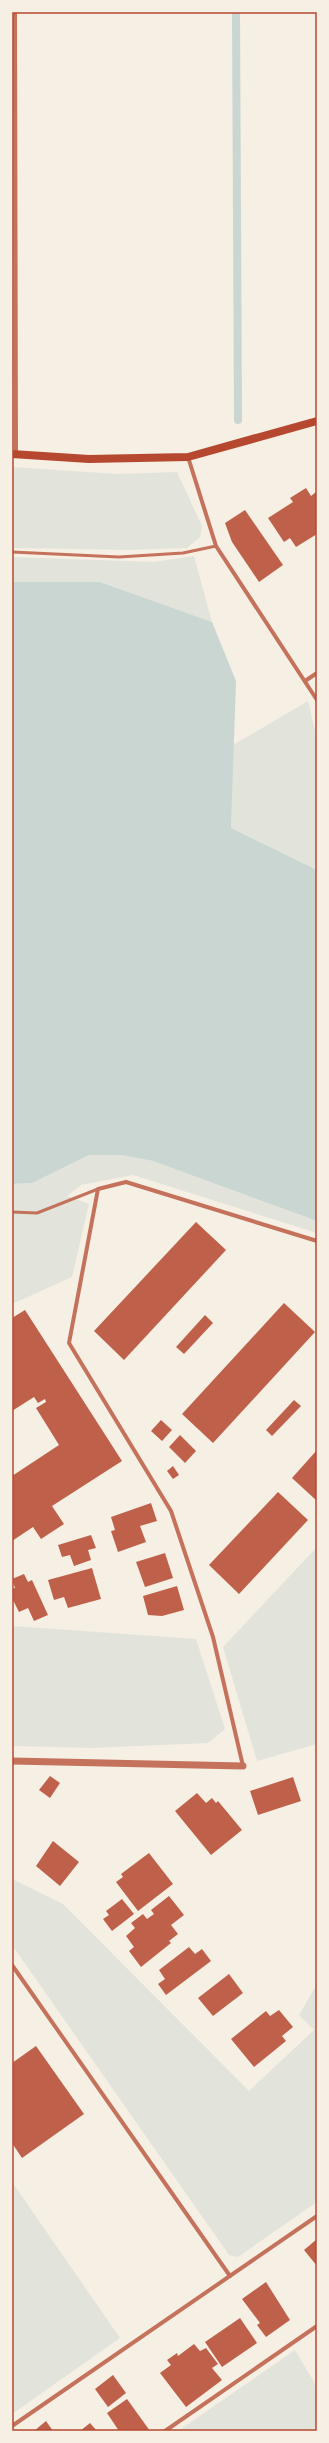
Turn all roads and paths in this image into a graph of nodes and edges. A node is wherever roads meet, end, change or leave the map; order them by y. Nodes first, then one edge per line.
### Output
1 (15, 12) edge
2 (317, 421) edge
3 (14, 454) edge
4 (188, 457) junction
5 (216, 546) junction
6 (12, 552) edge
7 (317, 673) edge
8 (305, 681) junction
9 (317, 700) edge
10 (98, 1189) junction
11 (12, 1212) edge
12 (317, 1241) edge
13 (12, 1761) edge
14 (243, 1766) joint
15 (12, 1965) edge
16 (317, 2216) edge
17 (230, 2276) junction
18 (317, 2326) edge
19 (12, 2426) edge
20 (165, 2431) edge

1 - 3 street
2 - 4 main road
3 - 4 main road
4 - 5 street
5 - 6 lane
5 - 8 street
7 - 8 street
8 - 9 street
10 - 11 lane
10 - 12 street
10 - 14 street
13 - 14 street
15 - 17 street
16 - 17 street
17 - 19 street
18 - 20 street

